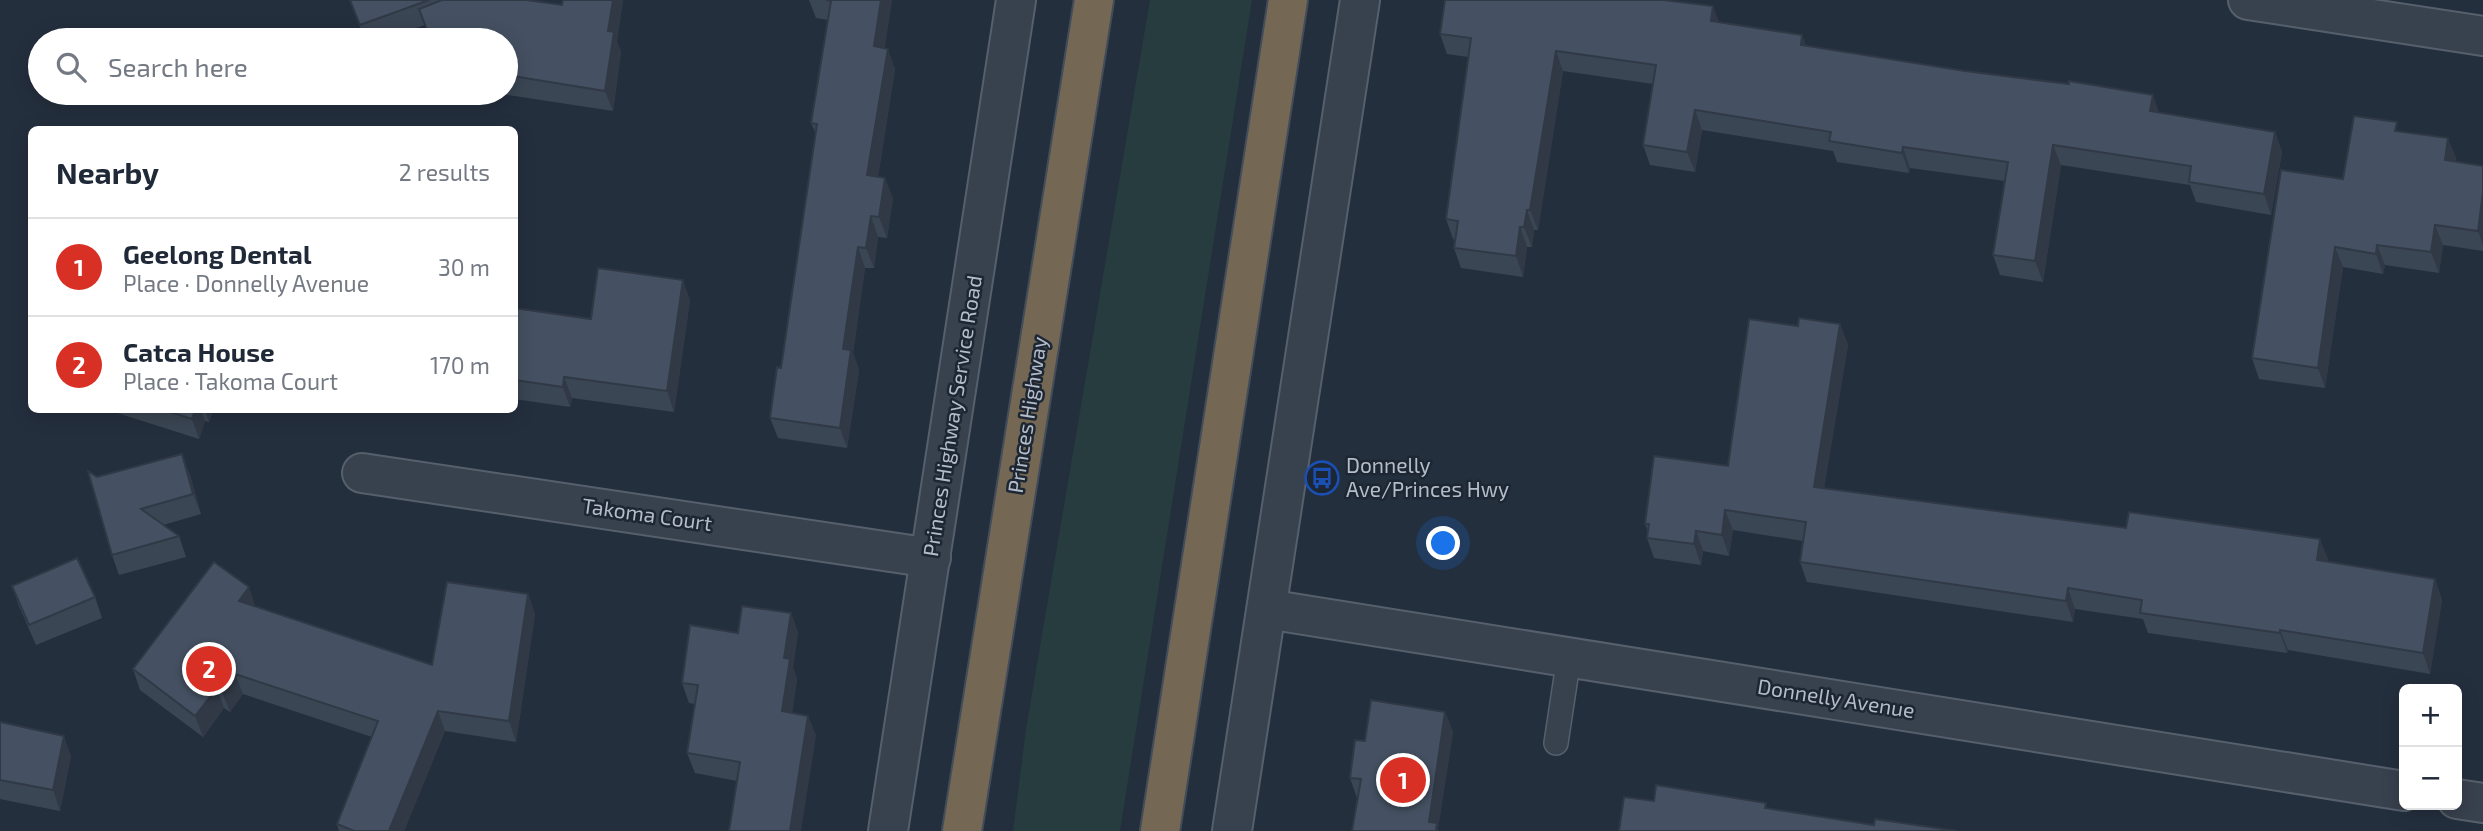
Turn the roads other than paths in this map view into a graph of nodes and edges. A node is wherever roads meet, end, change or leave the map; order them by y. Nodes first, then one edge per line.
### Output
1 (1016, 0) edge
2 (1094, 0) edge
3 (1287, 0) edge
4 (1360, 0) edge
5 (2248, 0) edge
6 (2483, 36) edge
7 (362, 473) dead end
8 (931, 558) junction
9 (1267, 609) junction
10 (1569, 657) junction
11 (1556, 743) dead end
12 (2399, 790) edge
13 (2462, 800) edge
14 (2483, 803) edge
15 (888, 831) edge
16 (962, 831) edge
17 (1160, 831) edge
18 (1233, 831) edge

1 - 8 street, Princes Highway Service Road
2 - 16 highway, Princes Highway
3 - 17 highway
4 - 9 street
5 - 6 street
7 - 8 street, Takoma Court
8 - 15 street, Princes Highway Service Road
9 - 10 street, Donnelly Avenue
9 - 18 street
10 - 11 lane
10 - 12 street, Donnelly Avenue
13 - 14 street

